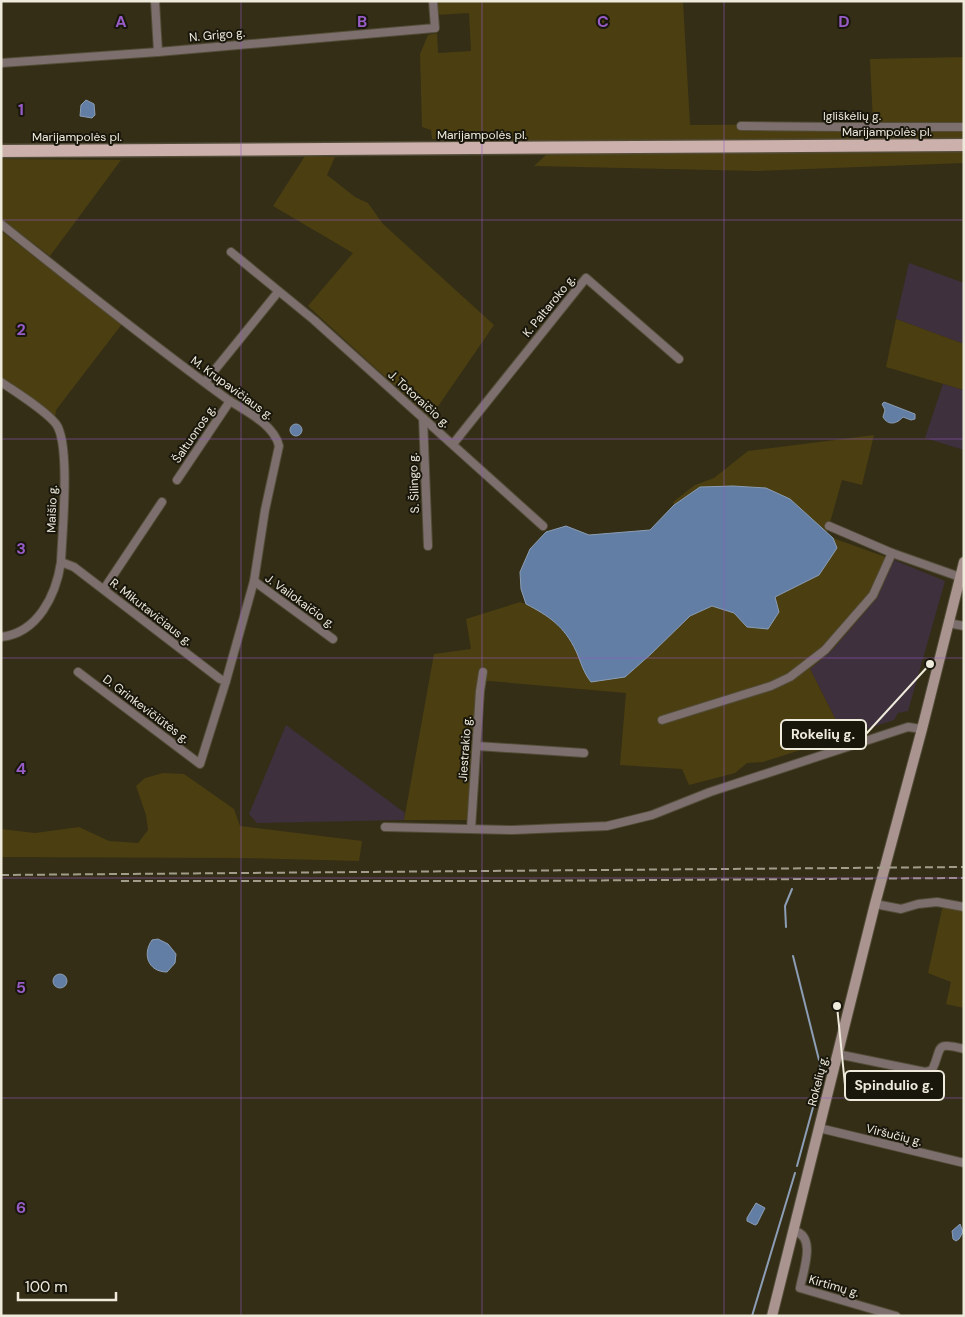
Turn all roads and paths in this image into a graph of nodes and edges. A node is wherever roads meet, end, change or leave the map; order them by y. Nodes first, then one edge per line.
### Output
1 (155, 1) edge
2 (433, 1) edge
3 (158, 52) junction
4 (1, 62) edge
5 (741, 126) dead end
6 (964, 126) edge
7 (964, 145) edge
8 (1, 152) edge
9 (1, 224) edge
10 (231, 252) dead end
11 (278, 292) junction
12 (679, 359) dead end
13 (1, 382) edge
14 (205, 382) junction
15 (230, 401) junction
16 (423, 418) junction
17 (452, 444) junction
18 (177, 480) dead end
19 (162, 502) dead end
20 (543, 526) dead end
21 (829, 526) dead end
22 (428, 546) dead end
23 (892, 553) junction
24 (61, 562) junction
25 (964, 562) edge
26 (960, 577) junction
27 (254, 581) junction
28 (104, 589) junction
29 (948, 623) junction
30 (964, 626) edge
31 (1, 637) edge
32 (333, 639) dead end
33 (78, 672) dead end
34 (483, 672) dead end
35 (226, 681) junction
36 (662, 720) dead end
37 (922, 729) junction
38 (477, 746) junction
39 (584, 753) dead end
40 (200, 764) joint
41 (385, 827) dead end
42 (471, 828) junction
43 (875, 904) junction
44 (964, 907) edge
45 (964, 1049) edge
46 (837, 1054) junction
47 (820, 1128) junction
48 (964, 1163) edge
49 (794, 1230) junction
50 (772, 1316) edge
51 (896, 1316) edge

1 - 3 street
2 - 3 street, N. Grigo g.
3 - 4 street, N. Grigo g.
5 - 6 street, Igliškėlių g.
7 - 8 main road, Marijampolės pl.
9 - 14 street, M. Krupavičiaus g.
10 - 11 street, J. Totoraičio g.
11 - 14 street
11 - 16 street, J. Totoraičio g.
12 - 17 street, K. Paltaroko g.
13 - 24 street, Maišio g.
14 - 15 street, M. Krupavičiaus g.
15 - 18 street, Šaltuonos g.
15 - 27 street, M. Krupavičiaus g.
16 - 17 street, J. Totoraičio g.
16 - 22 street, S. Šilingo g.
17 - 20 street, J. Totoraičio g.
19 - 28 street
21 - 23 street
23 - 26 street
23 - 36 street
24 - 28 street, R. Mikutavičiaus g.
24 - 31 street, Maišio g.
25 - 26 main road, Rokelių g.
26 - 29 main road, Rokelių g.
27 - 32 street, J. Vailokaičio g.
27 - 35 street, M. Krupavičiaus g.
28 - 35 street, R. Mikutavičiaus g.
29 - 30 street
29 - 37 main road, Rokelių g.
33 - 40 street, D. Grinkevičiūtės g.
34 - 38 street, Jiestrakio g.
35 - 40 street, M. Krupavičiaus g.
37 - 42 street
37 - 43 main road, Rokelių g.
38 - 39 street
38 - 42 street, Jiestrakio g.
41 - 42 street
43 - 44 street
43 - 46 main road, Rokelių g.
45 - 46 street
46 - 47 main road, Rokelių g.
47 - 48 street, Viršučių g.
47 - 49 main road, Rokelių g.
49 - 50 main road, Rokelių g.
49 - 51 street, Kirtimų g.

